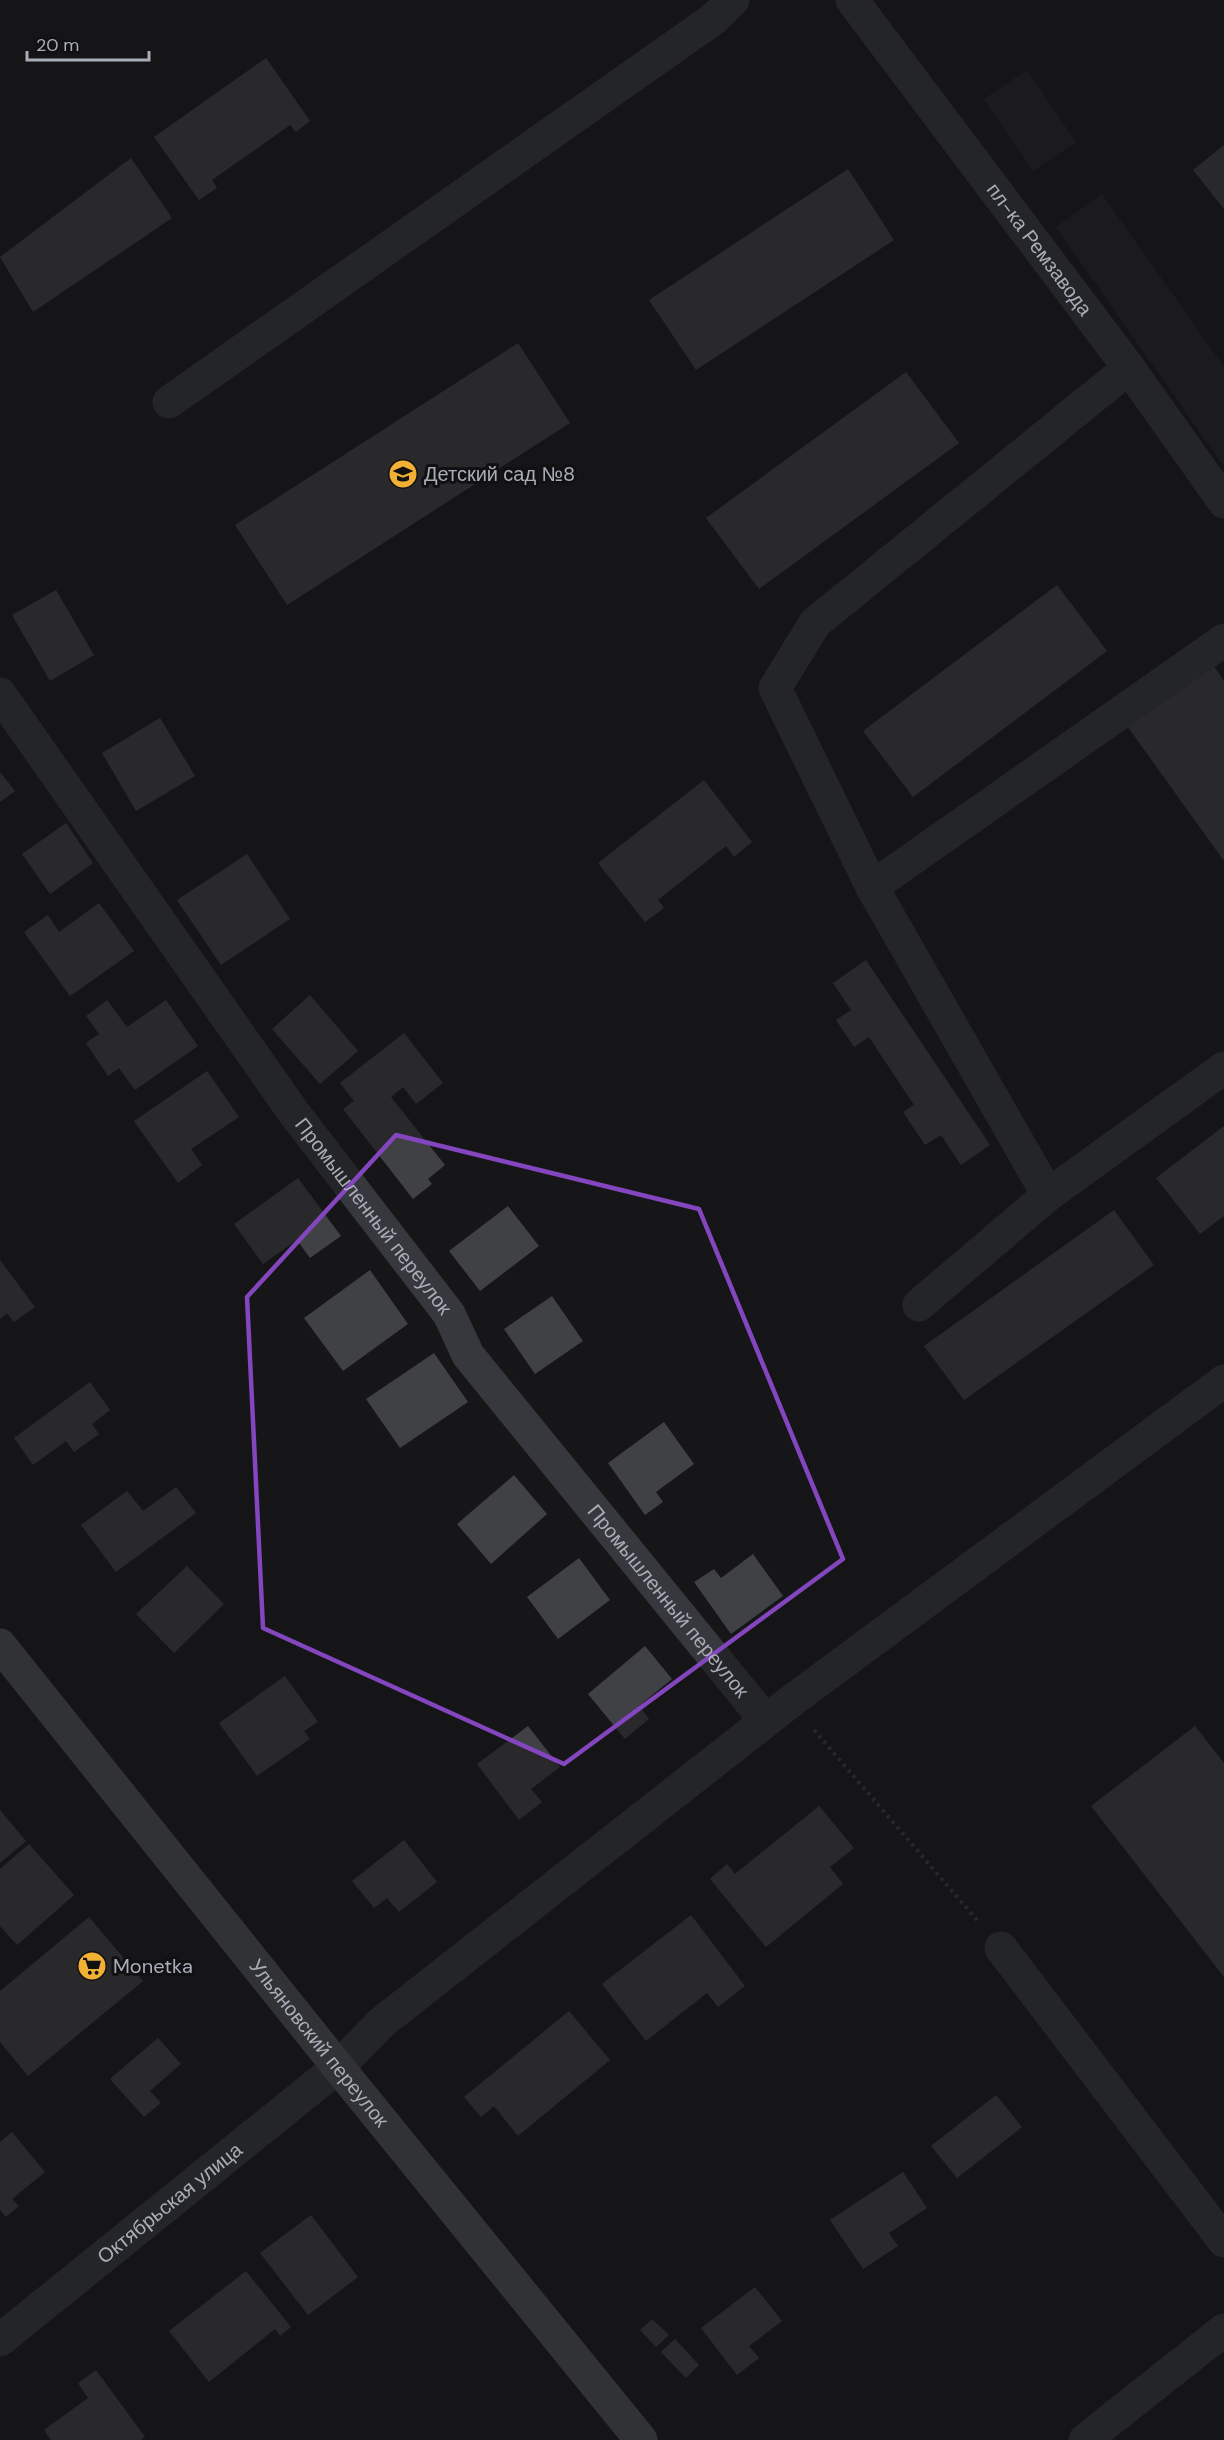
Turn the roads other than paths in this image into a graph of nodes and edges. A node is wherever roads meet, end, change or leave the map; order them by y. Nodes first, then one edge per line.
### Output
1 (733, 0) edge
2 (852, 0) edge
3 (1129, 368) junction
4 (169, 402) dead end
5 (1224, 502) edge
6 (1224, 640) edge
7 (0, 694) edge
8 (872, 887) junction
9 (1224, 1068) edge
10 (1048, 1195) junction
11 (919, 1305) dead end
12 (1224, 1381) edge
13 (0, 1645) edge
14 (778, 1711) junction
15 (1000, 1948) road end
16 (338, 2067) junction
17 (1224, 2241) edge
18 (1224, 2330) edge
19 (0, 2340) edge
20 (641, 2440) edge
21 (1085, 2440) edge

1 - 4 street
2 - 3 street, пл-ка Ремзавода
3 - 5 street, пл-ка Ремзавода
3 - 8 street
6 - 8 street
7 - 14 street, Промышленный переулок
8 - 10 street
9 - 10 street
10 - 11 street
12 - 14 street, Октябрьская улица
13 - 16 main road, Ульяновский переулок
14 - 16 street, Октябрьская улица
15 - 17 street
16 - 19 street, Октябрьская улица
16 - 20 main road, Ульяновский переулок
18 - 21 street

